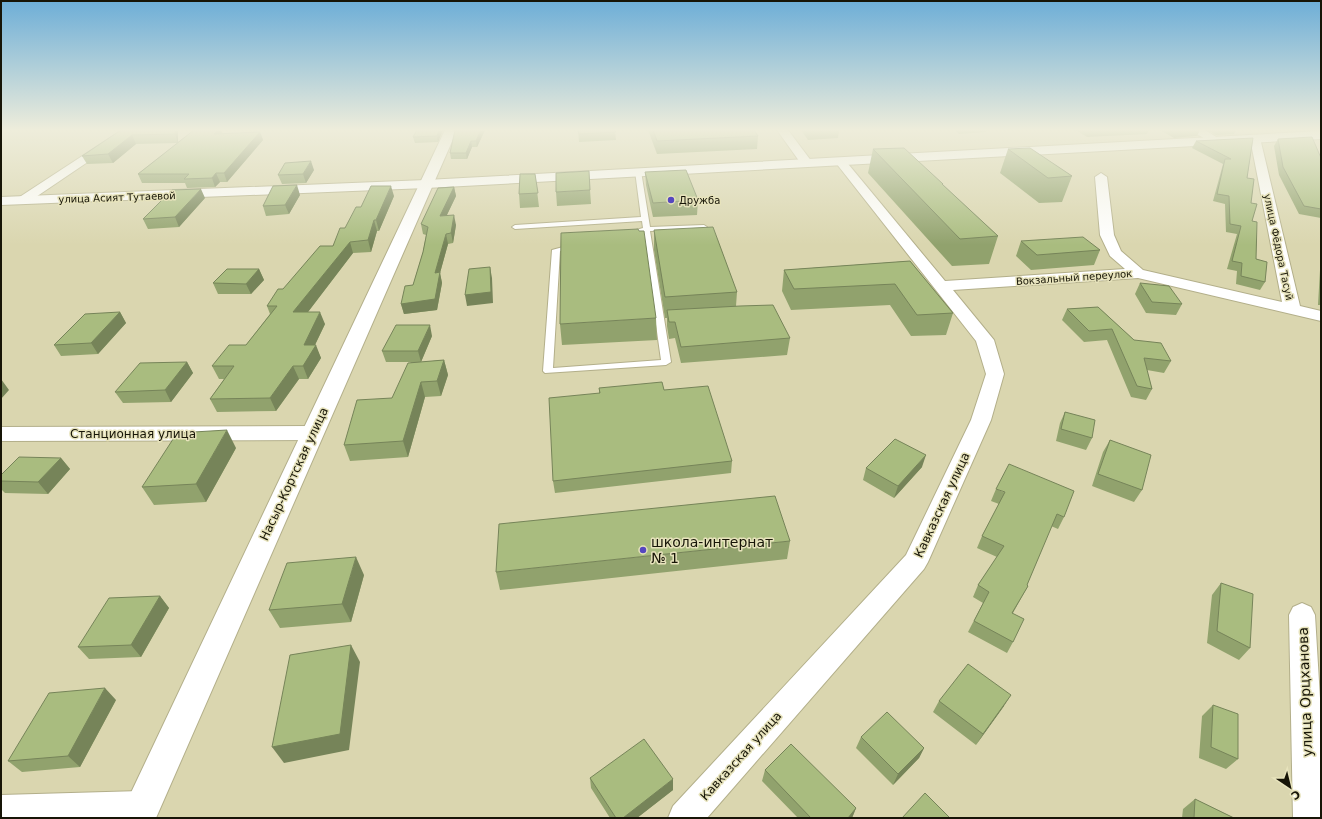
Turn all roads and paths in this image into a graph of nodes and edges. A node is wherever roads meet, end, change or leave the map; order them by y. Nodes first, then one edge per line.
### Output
1 (71, 168) edge
2 (433, 168) edge
3 (690, 168) edge
4 (846, 168) edge
5 (1262, 168) edge
6 (638, 171) junction
7 (1101, 177) dead end
8 (426, 184) junction
9 (22, 200) junction
10 (1, 201) edge
11 (645, 219) junction
12 (515, 227) dead end
13 (704, 227) edge
14 (646, 229) junction
15 (616, 236) edge
16 (579, 245) edge
17 (1138, 273) junction
18 (941, 286) junction
19 (1292, 309) junction
20 (1321, 316) edge
21 (313, 433) junction
22 (1, 434) edge
23 (1302, 615) dead end
24 (1, 812) edge
25 (139, 813) edge
26 (685, 818) edge
27 (1310, 818) edge

1 - 9 street
2 - 8 main road, Насыр-Кортская улица
3 - 6 main road, улица Асият Тутаевой
4 - 18 street, Кавказская улица
5 - 19 street, улица Фёдора Тасуй
6 - 8 main road, улица Асият Тутаевой
6 - 11 lane
7 - 17 street
8 - 9 main road, улица Асият Тутаевой
8 - 21 main road, Насыр-Кортская улица
9 - 10 main road, улица Асият Тутаевой
11 - 12 lane
11 - 14 lane
13 - 14 lane
14 - 15 lane
14 - 16 lane
17 - 18 street, Вокзальный переулок
17 - 19 street, Вокзальный переулок
18 - 26 street, Кавказская улица
19 - 20 street, Вокзальный переулок
21 - 22 street, Станционная улица
21 - 25 main road, Насыр-Кортская улица
23 - 27 street, улица Орцханова
24 - 25 street

